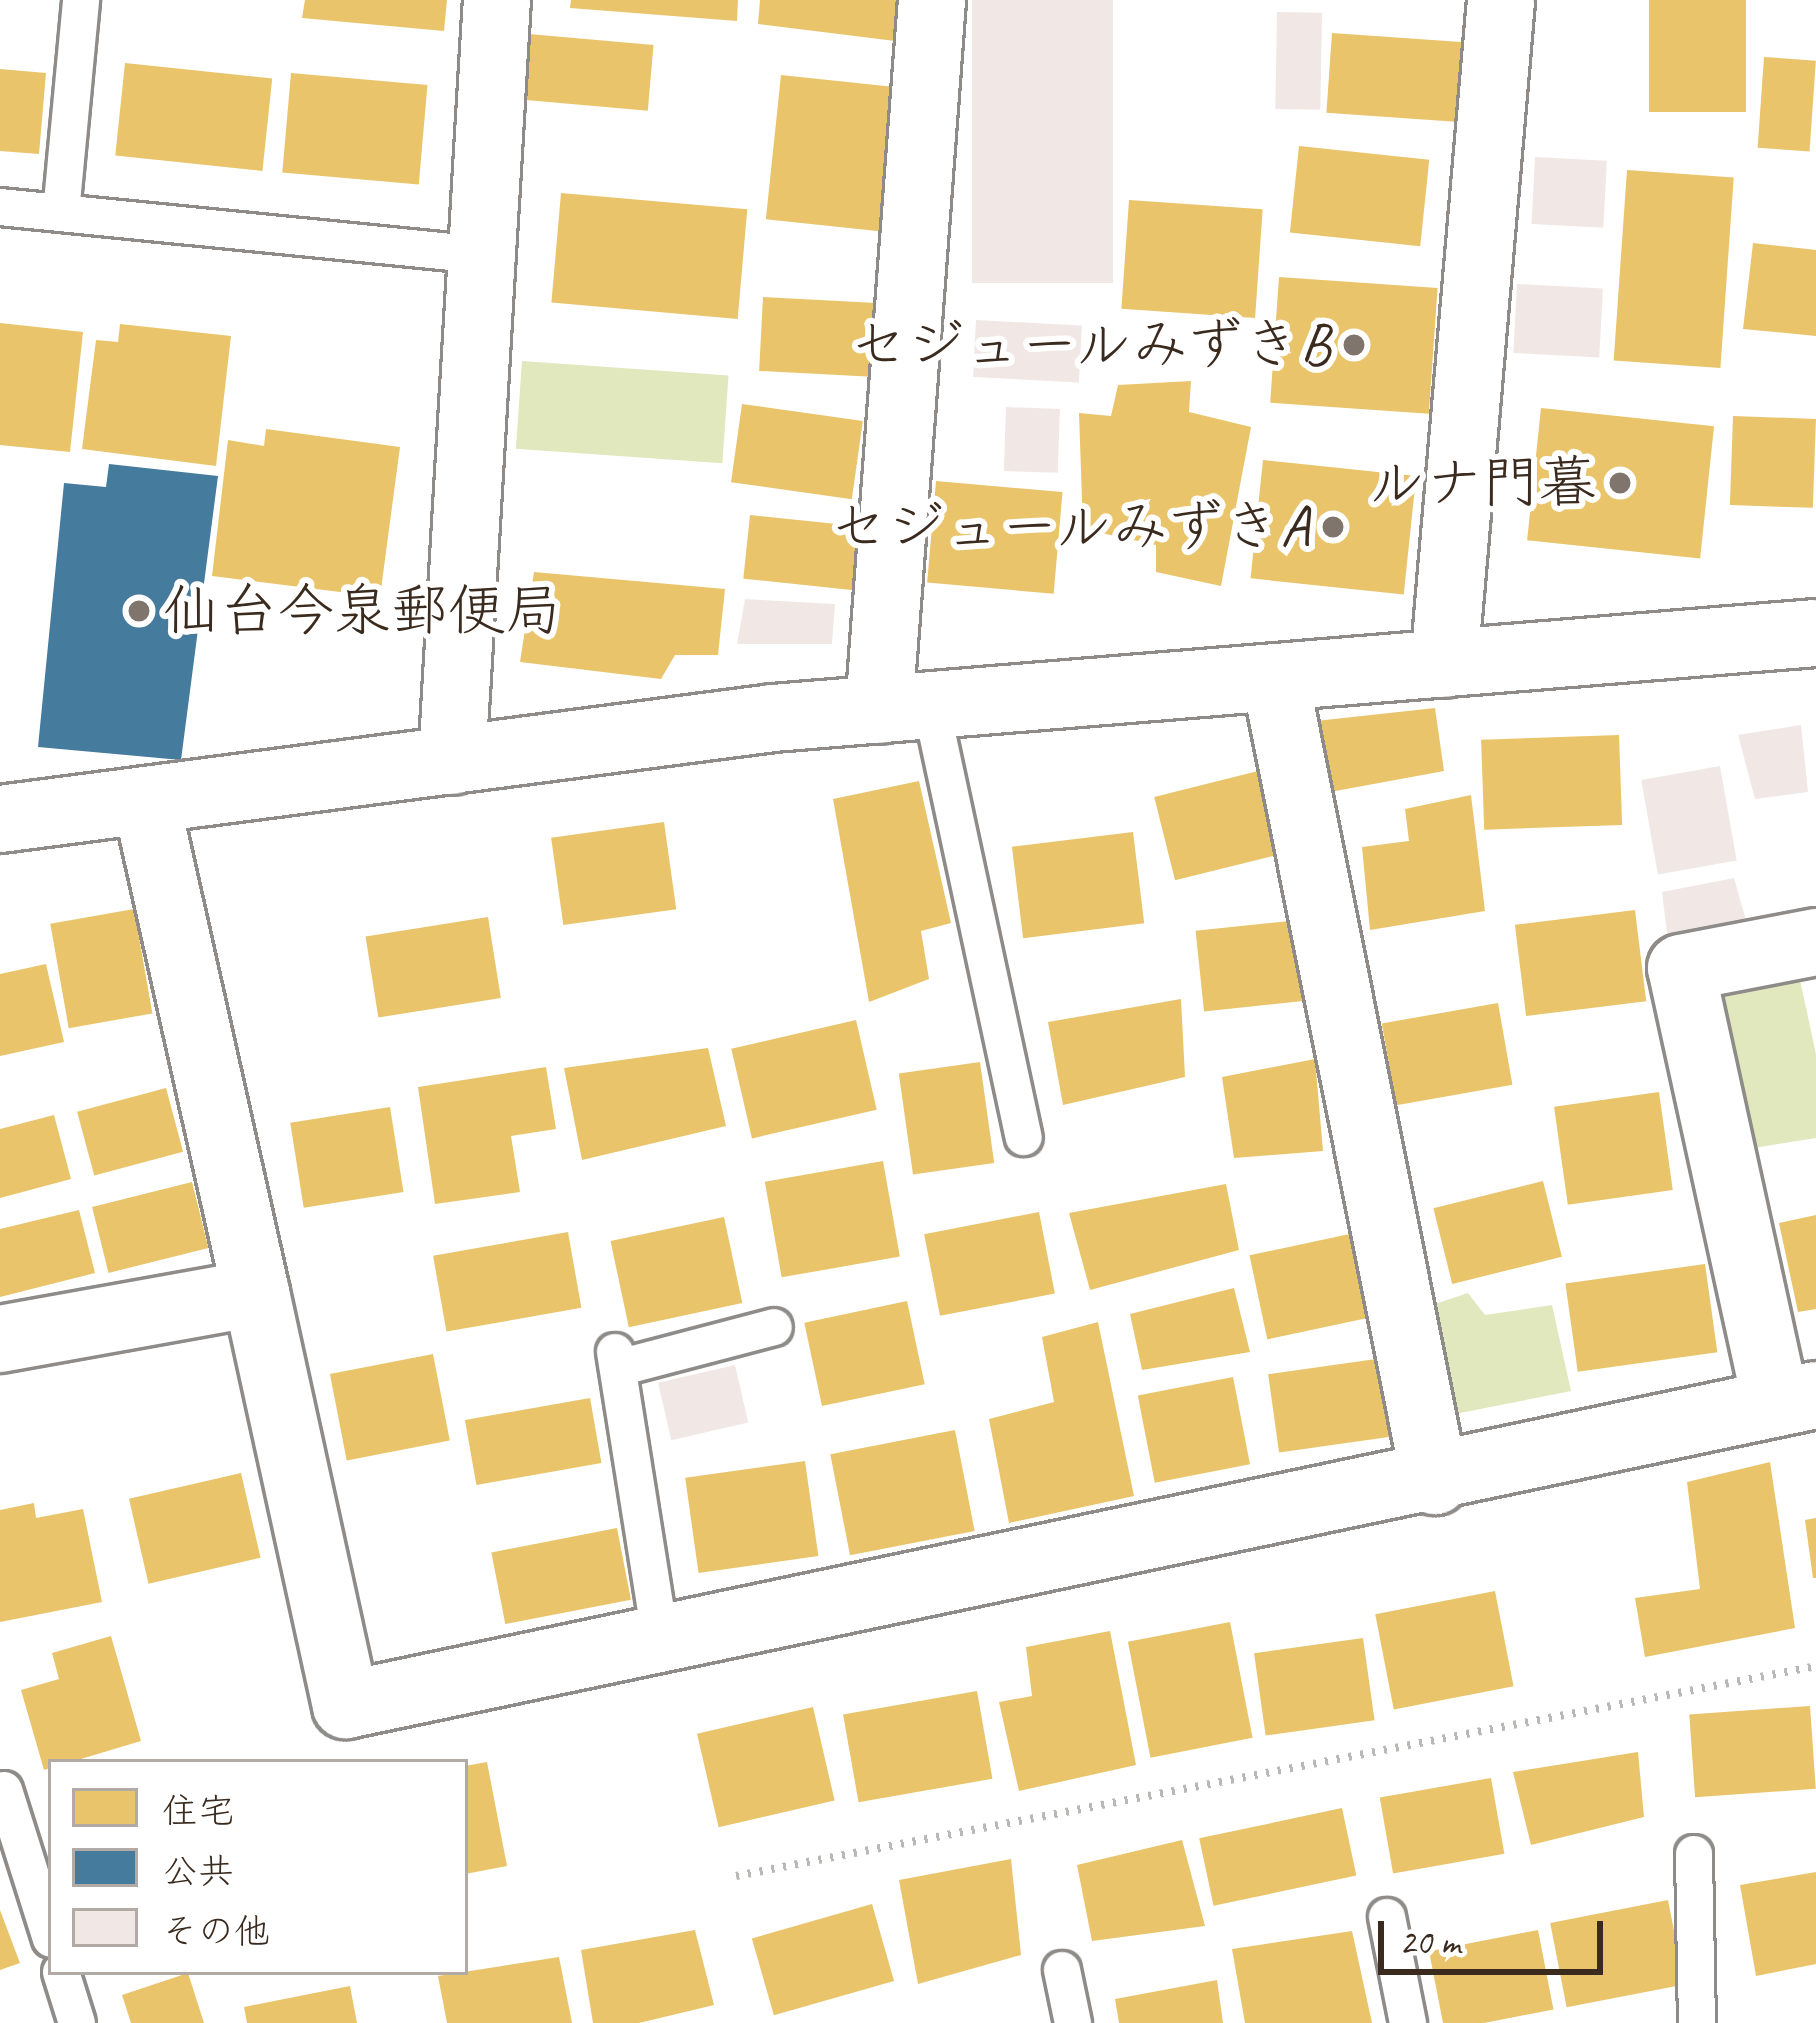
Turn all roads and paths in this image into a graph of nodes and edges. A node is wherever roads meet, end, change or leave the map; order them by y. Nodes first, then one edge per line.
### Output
1 (81, 0) edge
2 (497, 0) edge
3 (932, 0) edge
4 (1501, 0) edge
5 (0, 207) edge
6 (61, 213) junction
7 (479, 255) junction
8 (1816, 633) edge
9 (1444, 664) junction
10 (1275, 678) junction
11 (905, 707) junction
12 (452, 761) junction
13 (146, 801) junction
14 (0, 819) edge
15 (1816, 942) edge
16 (1024, 1137) dead end
17 (256, 1293) junction
18 (773, 1327) dead end
19 (0, 1340) edge
20 (1796, 1399) edge
21 (1435, 1481) junction
22 (661, 1643) junction
23 (1816, 1666) edge
24 (4, 1790) dead end
25 (1694, 1854) dead end
26 (736, 1876) dead end
27 (1387, 1917) dead end
28 (48, 1929) edge
29 (1061, 1970) dead end
30 (62, 1975) edge
31 (77, 2023) edge
32 (1073, 2023) edge
33 (1408, 2023) edge
34 (1697, 2023) edge

1 - 6 lane
2 - 7 street
3 - 11 street
4 - 9 street
5 - 6 lane
6 - 7 lane
7 - 12 street
8 - 9 street
9 - 10 street
10 - 11 street
10 - 21 street
11 - 12 street
11 - 16 lane
12 - 13 street
13 - 14 street
13 - 17 street
15 - 20 street
17 - 19 street
17 - 22 street
18 - 22 lane
20 - 21 street
21 - 22 street
23 - 26 path
24 - 28 lane
25 - 34 lane
27 - 33 lane
29 - 32 lane
30 - 31 lane

